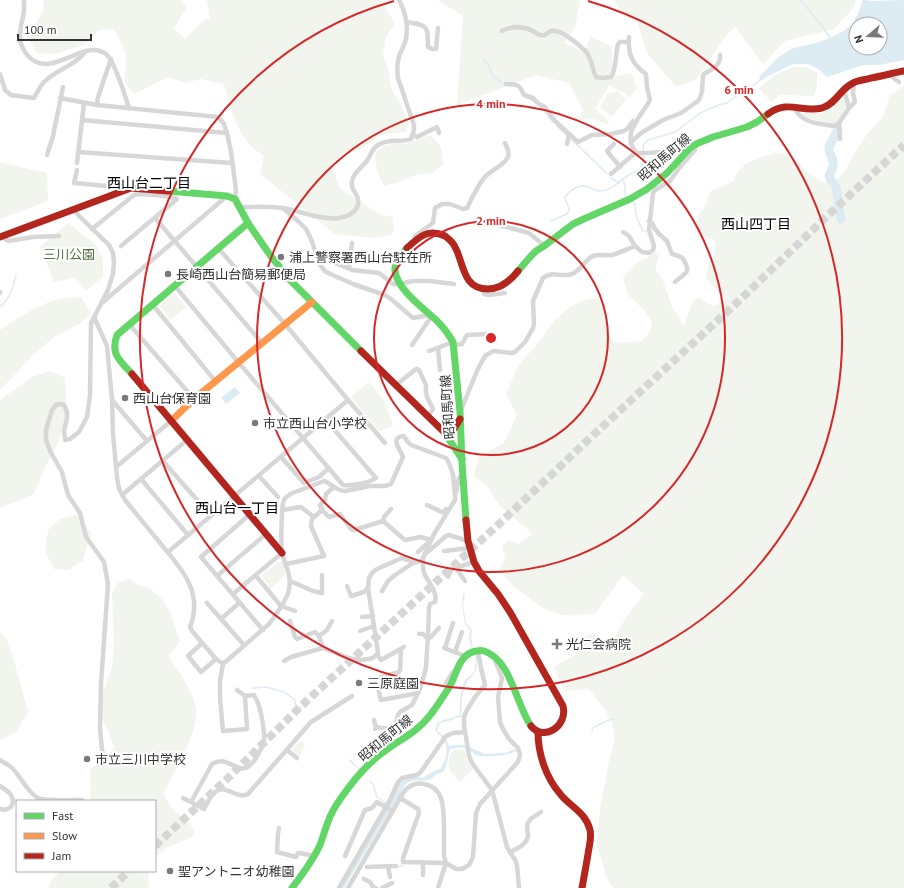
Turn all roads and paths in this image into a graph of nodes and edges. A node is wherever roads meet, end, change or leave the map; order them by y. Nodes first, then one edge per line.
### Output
1 (24, 0) edge
2 (399, 0) edge
3 (406, 22) junction
4 (438, 28) dead end
5 (502, 31) dead end
6 (86, 51) junction
7 (720, 55) dead end
8 (111, 59) junction
9 (904, 71) edge
10 (0, 74) edge
11 (889, 74) junction
12 (854, 82) junction
13 (899, 82) dead end
14 (506, 84) dead end
15 (63, 87) dead end
16 (844, 90) junction
17 (60, 98) junction
18 (84, 103) junction
19 (97, 105) junction
20 (794, 107) junction
21 (129, 108) junction
22 (849, 108) junction
23 (639, 116) junction
24 (82, 120) junction
25 (839, 124) junction
26 (227, 133) junction
27 (439, 133) dead end
28 (569, 134) junction
29 (413, 135) junction
30 (840, 138) dead end
31 (505, 142) dead end
32 (568, 142) dead end
33 (631, 142) junction
34 (614, 144) dead end
35 (695, 144) junction
36 (689, 150) junction
37 (78, 152) junction
38 (636, 152) junction
39 (47, 155) dead end
40 (78, 163) dead end
41 (232, 163) junction
42 (620, 167) junction
43 (77, 170) dead end
44 (611, 174) dead end
45 (131, 188) junction
46 (227, 196) junction
47 (235, 199) junction
48 (239, 206) junction
49 (283, 208) junction
50 (73, 210) junction
51 (155, 218) junction
52 (649, 221) junction
53 (248, 223) junction
54 (494, 224) dead end
55 (92, 229) junction
56 (623, 232) dead end
57 (59, 236) dead end
58 (2, 237) edge
59 (175, 241) junction
60 (414, 242) junction
61 (352, 243) dead end
62 (121, 246) dead end
63 (545, 246) junction
64 (635, 246) junction
65 (218, 248) junction
66 (335, 263) dead end
67 (196, 266) junction
68 (349, 268) junction
69 (675, 282) dead end
70 (399, 284) junction
71 (454, 284) dead end
72 (175, 286) junction
73 (485, 290) junction
74 (505, 293) dead end
75 (312, 302) junction
76 (101, 303) junction
77 (152, 304) junction
78 (430, 316) junction
79 (94, 317) junction
80 (129, 324) junction
81 (285, 324) junction
82 (487, 334) dead end
83 (453, 343) junction
84 (262, 344) junction
85 (412, 345) dead end
86 (107, 346) junction
87 (115, 347) junction
88 (438, 348) junction
89 (429, 351) dead end
90 (239, 363) junction
91 (440, 370) dead end
92 (216, 382) junction
93 (396, 385) junction
94 (194, 399) junction
95 (112, 400) junction
96 (348, 400) junction
97 (460, 415) junction
98 (428, 416) junction
99 (326, 419) junction
100 (171, 421) junction
101 (444, 432) junction
102 (303, 438) junction
103 (187, 440) junction
104 (147, 441) junction
105 (386, 443) dead end
106 (281, 457) junction
107 (462, 460) junction
108 (163, 461) junction
109 (116, 468) junction
110 (329, 468) junction
111 (463, 474) junction
112 (259, 476) junction
113 (141, 479) junction
114 (334, 487) junction
115 (122, 495) junction
116 (234, 496) junction
117 (455, 496) junction
118 (278, 498) dead end
119 (427, 505) dead end
120 (450, 508) junction
121 (391, 509) dead end
122 (282, 510) junction
123 (322, 510) junction
124 (249, 515) junction
125 (211, 516) junction
126 (314, 517) junction
127 (383, 521) junction
128 (266, 534) junction
129 (188, 535) junction
130 (431, 540) junction
131 (468, 541) junction
132 (470, 548) junction
133 (444, 551) dead end
134 (168, 552) junction
135 (418, 552) dead end
136 (282, 553) junction
137 (424, 556) junction
138 (474, 562) junction
139 (413, 563) junction
140 (286, 564) junction
141 (456, 568) junction
142 (322, 575) dead end
143 (217, 576) junction
144 (256, 576) junction
145 (448, 577) dead end
146 (290, 581) junction
147 (465, 581) dead end
148 (347, 586) dead end
149 (368, 588) junction
150 (382, 591) dead end
151 (233, 594) junction
152 (207, 603) dead end
153 (239, 603) junction
154 (281, 606) junction
155 (295, 610) dead end
156 (372, 616) junction
157 (362, 617) dead end
158 (221, 619) junction
159 (290, 621) dead end
160 (332, 621) dead end
161 (453, 623) dead end
162 (374, 626) junction
163 (311, 627) dead end
164 (439, 628) dead end
165 (263, 630) junction
166 (360, 631) dead end
167 (315, 632) junction
168 (462, 632) dead end
169 (420, 634) dead end
170 (319, 636) junction
171 (428, 639) junction
172 (202, 643) junction
173 (244, 645) junction
174 (323, 648) junction
175 (478, 649) junction
176 (455, 652) junction
177 (492, 653) junction
178 (377, 654) junction
179 (465, 656) junction
180 (216, 659) junction
181 (284, 661) dead end
182 (223, 664) junction
183 (457, 671) junction
184 (446, 682) dead end
185 (237, 690) dead end
186 (418, 693) junction
187 (245, 696) junction
188 (352, 696) dead end
189 (374, 720) dead end
190 (394, 730) junction
191 (465, 732) junction
192 (538, 732) junction
193 (287, 750) junction
194 (297, 758) dead end
195 (103, 759) dead end
196 (375, 759) junction
197 (0, 760) edge
198 (0, 786) edge
199 (492, 790) junction
200 (183, 798) dead end
201 (400, 798) junction
202 (82, 800) dead end
203 (191, 802) junction
204 (386, 806) junction
205 (0, 809) edge
206 (393, 811) junction
207 (541, 812) dead end
208 (279, 828) dead end
209 (510, 852) junction
210 (314, 856) junction
211 (345, 856) dead end
212 (354, 862) junction
213 (423, 863) junction
214 (446, 863) junction
215 (360, 866) junction
216 (388, 866) junction
217 (396, 866) dead end
218 (368, 867) dead end
219 (423, 875) dead end
220 (390, 877) dead end
221 (364, 879) dead end
222 (392, 883) dead end
223 (292, 888) edge
224 (339, 888) edge
225 (348, 888) edge
226 (376, 888) edge
227 (382, 888) edge
228 (438, 888) edge
229 (520, 888) edge
230 (582, 888) edge

1 - 6 street
2 - 3 street
3 - 4 street
3 - 29 street
5 - 23 street
6 - 8 street
6 - 10 street
7 - 33 street
8 - 19 street
8 - 21 street
9 - 11 main road, 昭和馬町線
11 - 12 main road, 昭和馬町線
11 - 13 street
12 - 16 main road, 昭和馬町線
12 - 22 street
14 - 28 street
15 - 17 street
16 - 20 main road, 昭和馬町線
16 - 22 street
17 - 18 street
17 - 39 street
18 - 19 street
18 - 24 street
19 - 21 street
20 - 25 street
20 - 35 main road, 昭和馬町線
21 - 26 street
22 - 25 street
23 - 28 street
23 - 33 street
24 - 26 street
24 - 37 street
25 - 30 street
26 - 41 street
27 - 29 street
28 - 32 street
29 - 49 street
31 - 60 street
33 - 38 street
34 - 42 street
35 - 36 main road, 昭和馬町線
35 - 52 street
36 - 38 street
36 - 63 main road, 昭和馬町線
37 - 40 street
37 - 41 street
38 - 42 street
41 - 47 street
42 - 44 street
43 - 45 street
45 - 46 main road
45 - 50 main road
46 - 47 main road
46 - 59 street
47 - 48 main road
48 - 49 street
48 - 53 main road
49 - 78 street
50 - 55 street
50 - 58 main road
51 - 55 street
51 - 59 street
51 - 62 street
52 - 64 street
52 - 69 street
53 - 65 main road
53 - 75 main road
54 - 63 street
55 - 76 street
56 - 64 street
57 - 58 street
59 - 67 street
59 - 76 street
60 - 70 main road
60 - 73 main road
61 - 68 street
63 - 73 main road, 昭和馬町線
64 - 97 street
65 - 67 main road
65 - 81 street
66 - 68 street
67 - 72 main road
67 - 84 street
68 - 70 street
70 - 71 street
70 - 78 main road
72 - 77 main road
72 - 90 street
73 - 74 street
75 - 81 main road
75 - 93 main road
76 - 79 street
77 - 80 main road
77 - 92 street
78 - 83 main road
78 - 85 street
79 - 86 street
79 - 195 street
80 - 87 main road
80 - 94 street
81 - 84 main road
81 - 96 street
82 - 83 street
83 - 88 street
83 - 97 main road, 昭和馬町線
84 - 90 main road
86 - 87 street
86 - 95 street
87 - 100 main road
88 - 89 street
88 - 91 street
90 - 92 main road
90 - 102 street
92 - 94 main road
93 - 98 main road
93 - 98 street
94 - 100 main road
95 - 104 street
95 - 109 street
96 - 99 street
96 - 105 street
97 - 101 main road
97 - 107 main road, 昭和馬町線
98 - 101 main road
99 - 102 street
99 - 110 street
100 - 103 main road
100 - 104 street
101 - 107 main road
102 - 106 street
102 - 110 street
103 - 108 street
103 - 116 main road
104 - 109 street
106 - 110 street
106 - 112 street
107 - 111 main road, 昭和馬町線
108 - 113 street
108 - 125 street
109 - 115 street
111 - 117 street
111 - 131 main road, 昭和馬町線
112 - 116 street
112 - 118 street
113 - 115 street
113 - 129 street
114 - 117 street
114 - 122 street
114 - 123 street
115 - 134 street
116 - 124 main road
116 - 125 street
117 - 120 street
119 - 120 street
120 - 130 street
121 - 127 street
122 - 126 street
122 - 136 street
123 - 126 street
123 - 127 street
124 - 128 main road
124 - 143 street
125 - 129 street
126 - 140 street
127 - 130 street
128 - 136 main road
128 - 143 street
129 - 134 street
130 - 135 street
130 - 137 street
131 - 132 main road, 昭和馬町線
131 - 137 street
132 - 133 street
132 - 138 main road, 昭和馬町線
134 - 172 street
136 - 140 street
136 - 144 street
137 - 139 street
137 - 171 street
138 - 141 street
138 - 192 main road, 昭和馬町線
139 - 149 street
139 - 150 street
140 - 146 street
141 - 145 street
141 - 147 street
142 - 146 street
143 - 151 street
144 - 151 street
144 - 154 street
146 - 154 street
148 - 149 street
149 - 156 street
151 - 153 street
152 - 158 street
153 - 158 street
153 - 165 street
154 - 155 street
154 - 165 street
156 - 157 street
156 - 162 street
158 - 173 street
159 - 167 street
160 - 170 street
161 - 176 street
162 - 166 street
162 - 178 street
163 - 167 street
164 - 171 street
165 - 173 street
167 - 170 street
168 - 176 street
169 - 171 street
170 - 174 street
171 - 186 street
172 - 180 street
172 - 180 street
173 - 182 street
174 - 178 street
174 - 181 street
175 - 177 main road
175 - 179 main road
175 - 191 street
176 - 179 street
177 - 192 main road
177 - 199 street
178 - 186 street
179 - 183 main road, 昭和馬町線
180 - 182 street
182 - 187 street
183 - 184 street
183 - 196 main road, 昭和馬町線
185 - 187 street
186 - 190 street
187 - 203 street
188 - 193 street
189 - 190 street
190 - 196 street
191 - 199 street
191 - 204 street
192 - 230 main road
193 - 194 street
193 - 203 street
196 - 210 main road, 昭和馬町線
197 - 202 street
198 - 205 street
199 - 209 street
199 - 214 street
200 - 203 street
201 - 206 street
201 - 213 street
201 - 214 street
204 - 206 street
204 - 211 street
204 - 212 street
206 - 215 street
207 - 209 street
208 - 210 street
209 - 229 street
210 - 223 main road, 昭和馬町線
212 - 215 street
212 - 224 street
213 - 214 street
213 - 219 street
214 - 228 street
215 - 225 street
216 - 217 street
216 - 218 street
216 - 220 street
221 - 226 street
222 - 227 street

